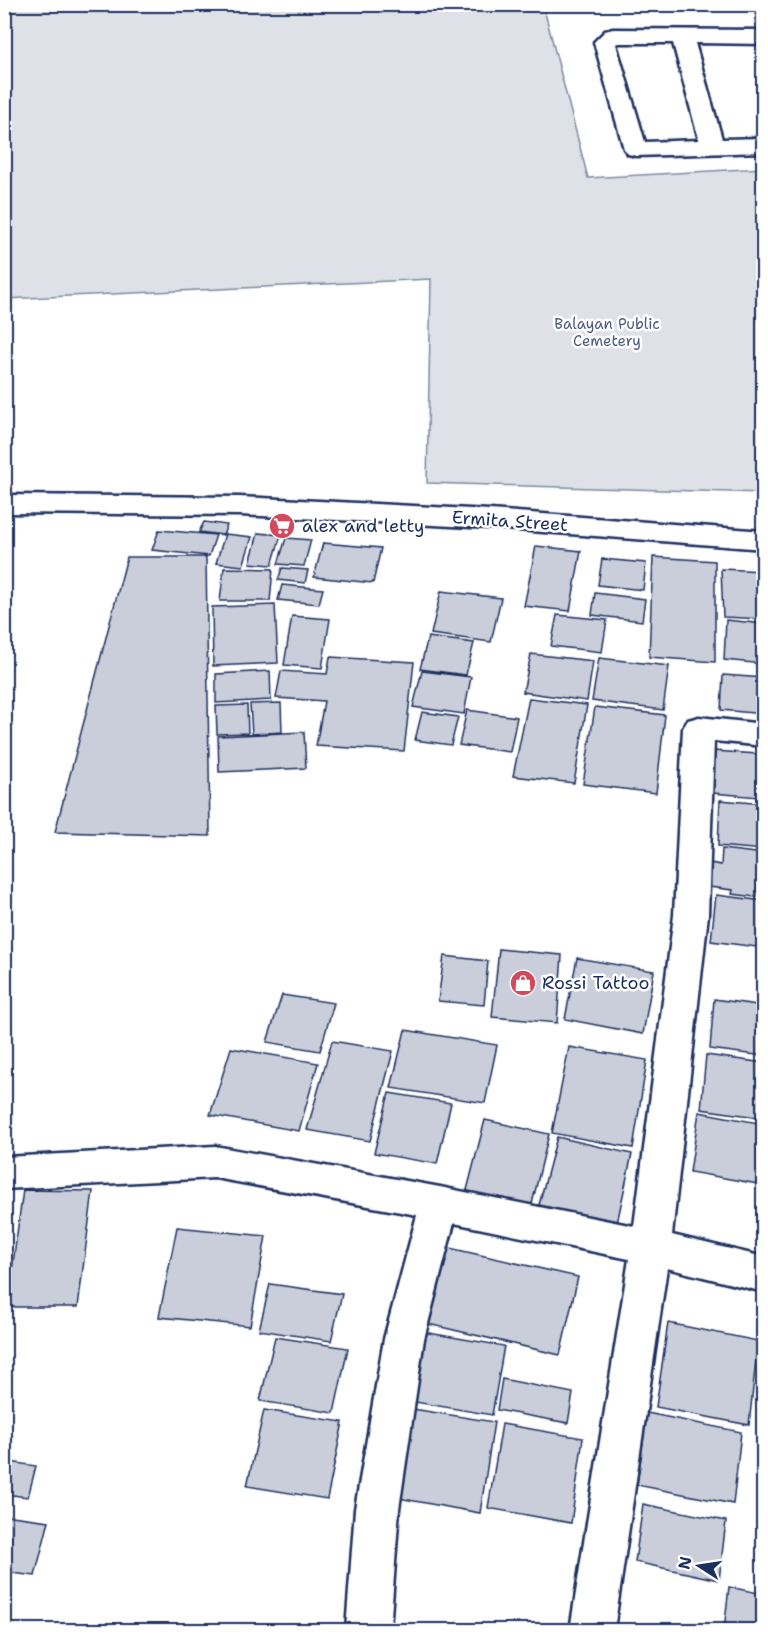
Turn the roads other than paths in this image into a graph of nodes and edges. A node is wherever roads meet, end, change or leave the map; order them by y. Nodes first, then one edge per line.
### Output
1 (682, 36) junction
2 (762, 40) edge
3 (764, 145) edge
4 (712, 147) junction
5 (4, 504) edge
6 (764, 540) edge
7 (764, 735) edge
8 (4, 1173) edge
9 (440, 1203) junction
10 (651, 1247) junction
11 (764, 1275) edge
12 (368, 1630) edge
13 (592, 1630) edge

1 - 2 street
1 - 4 street
1 - 4 street
3 - 4 street
5 - 6 street, Ermita Street
7 - 10 street
8 - 9 street
9 - 10 street
9 - 12 street
10 - 11 street
10 - 13 street

